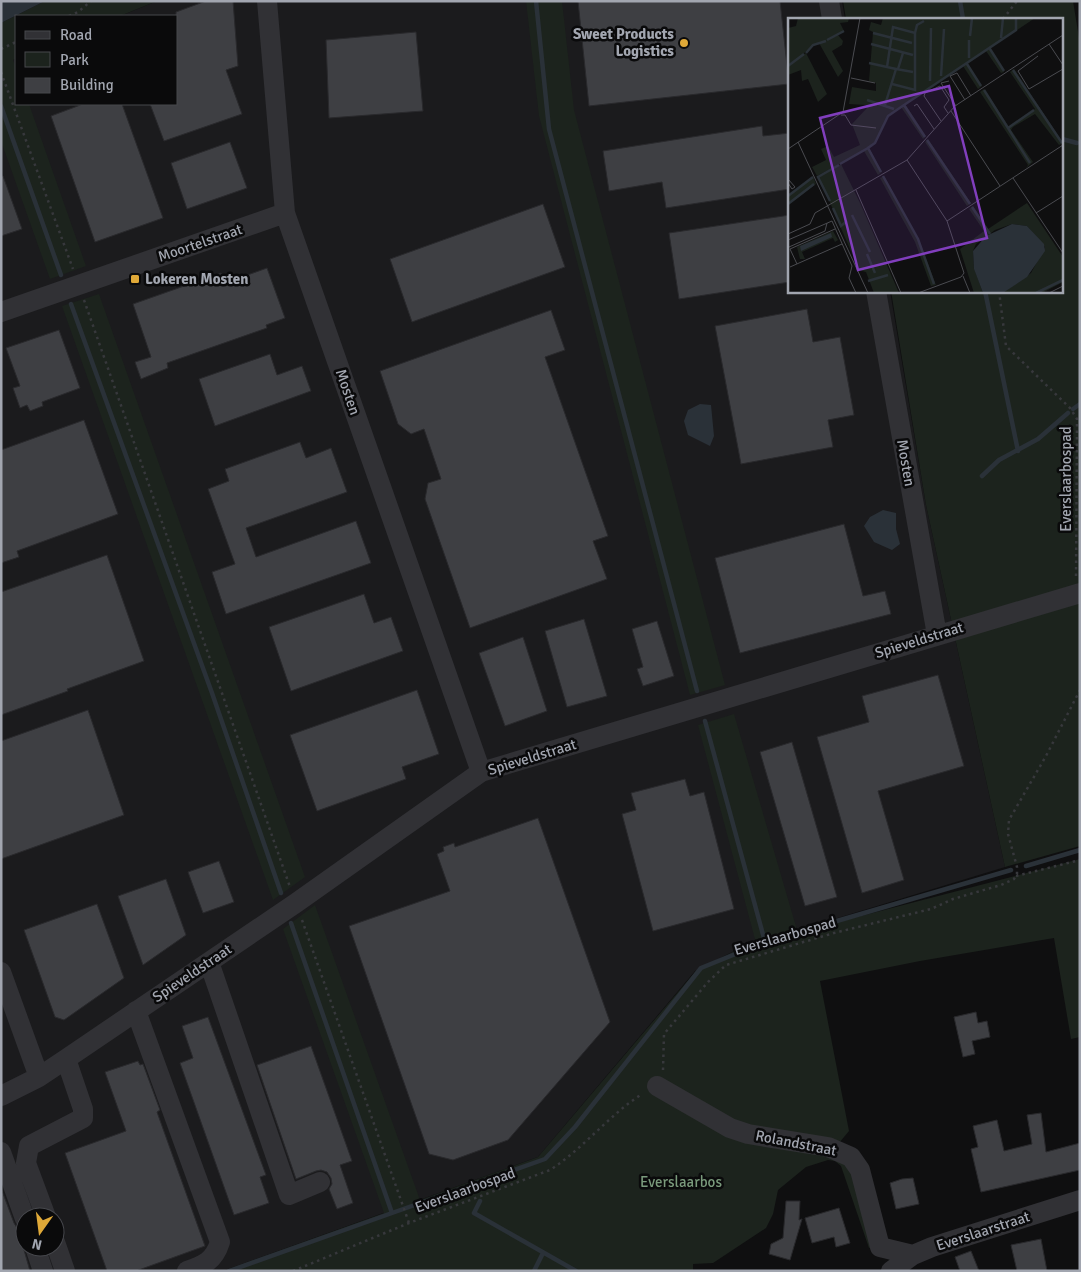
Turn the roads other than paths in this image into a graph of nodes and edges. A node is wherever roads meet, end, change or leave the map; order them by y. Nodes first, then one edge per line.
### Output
1 (267, 1) edge
2 (829, 1) edge
3 (832, 18) edge
4 (285, 213) junction
5 (876, 292) edge
6 (1, 312) edge
7 (1079, 594) edge
8 (936, 635) junction
9 (481, 772) junction
10 (209, 962) junction
11 (1, 972) edge
12 (136, 1012) junction
13 (66, 1059) junction
14 (39, 1076) junction
15 (657, 1086) road end
16 (1, 1096) edge
17 (1, 1152) edge
18 (320, 1182) dead end
19 (1080, 1200) edge
20 (21, 1207) edge
21 (42, 1207) edge
22 (880, 1247) junction
23 (913, 1255) junction
24 (38, 1257) edge
25 (60, 1257) edge
26 (43, 1271) edge
27 (65, 1271) edge
28 (187, 1271) edge
29 (884, 1271) edge
30 (891, 1271) edge

1 - 4 street, Mosten
2 - 3 street
4 - 6 street, Moortelstraat
4 - 9 street, Mosten
5 - 8 street, Mosten
7 - 8 street, Spieveldstraat
8 - 9 street, Spieveldstraat
9 - 10 street, Spieveldstraat
10 - 12 street, Spieveldstraat
10 - 18 street
11 - 14 street
12 - 13 street, Spieveldstraat
12 - 28 street
13 - 14 street, Spieveldstraat
13 - 21 street
14 - 16 street, Spieveldstraat
15 - 22 street, Rolandstraat
17 - 20 street
19 - 23 street, Everslaarstraat
22 - 23 street
22 - 29 street, Rolandstraat
23 - 30 street, Everslaarstraat
24 - 26 street
25 - 27 street

